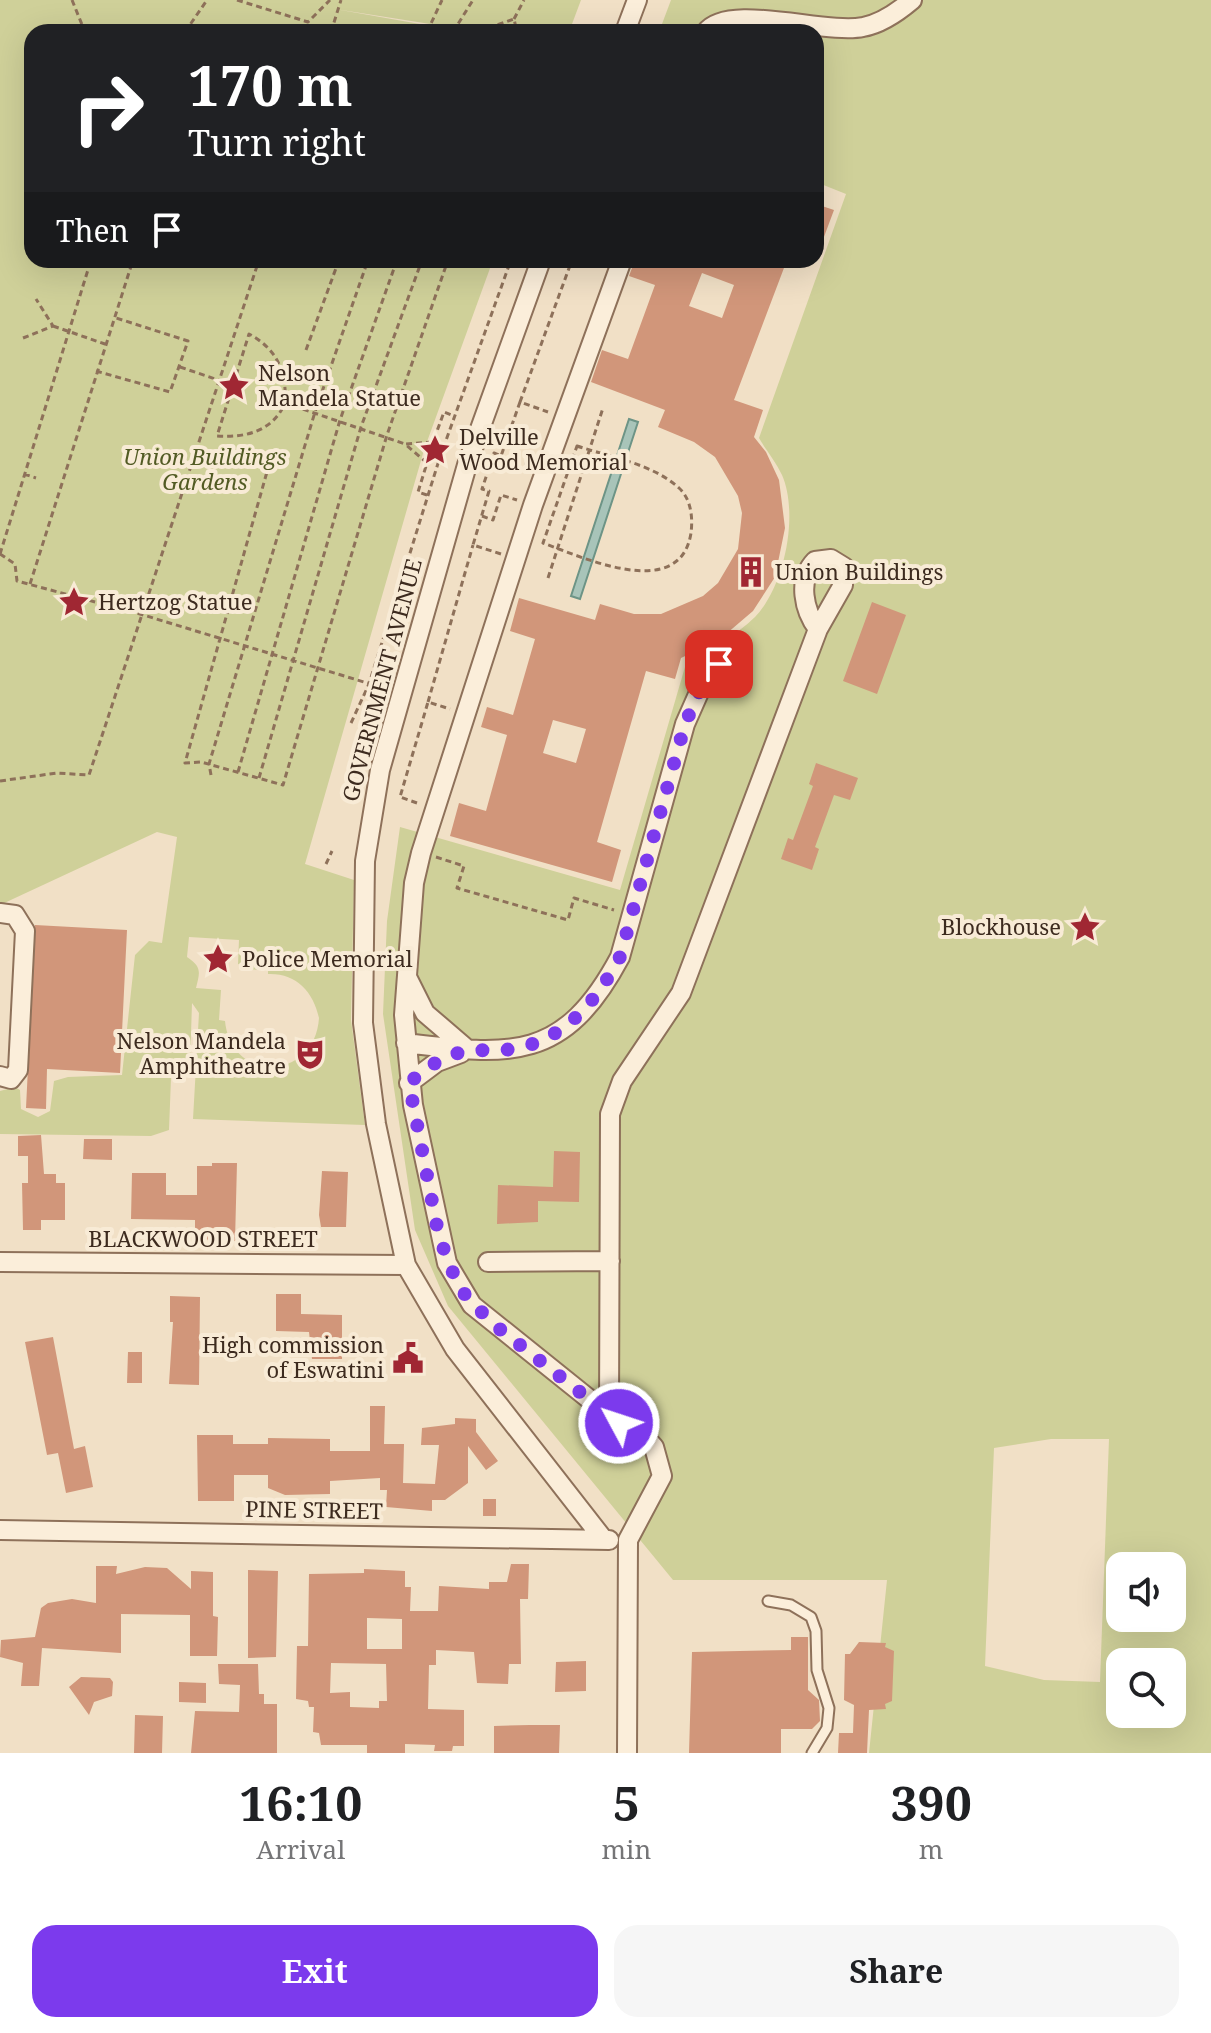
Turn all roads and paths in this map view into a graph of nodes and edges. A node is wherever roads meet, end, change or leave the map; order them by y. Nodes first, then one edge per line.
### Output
1 (72, 0) edge
2 (207, 0) edge
3 (237, 0) edge
4 (330, 0) edge
5 (341, 0) edge
6 (442, 0) edge
7 (473, 0) edge
8 (524, 0) edge
9 (637, 0) edge
10 (912, 0) edge
11 (514, 19) junction
12 (82, 24) edge
13 (190, 24) edge
14 (334, 24) edge
15 (431, 24) edge
16 (458, 24) edge
17 (500, 24) edge
18 (515, 24) edge
19 (628, 24) edge
20 (721, 24) edge
21 (778, 24) edge
22 (824, 30) edge
23 (88, 268) edge
24 (130, 268) edge
25 (256, 268) edge
26 (336, 268) edge
27 (365, 268) edge
28 (394, 268) edge
29 (419, 268) edge
30 (445, 268) edge
31 (508, 268) edge
32 (538, 268) edge
33 (569, 268) edge
34 (619, 268) edge
35 (36, 299) dead end
36 (113, 317) junction
37 (53, 326) junction
38 (67, 330) junction
39 (23, 338) dead end
40 (105, 344) junction
41 (306, 350) dead end
42 (180, 367) junction
43 (96, 371) junction
44 (217, 379) junction
45 (234, 386) junction
46 (520, 402) junction
47 (285, 403) junction
48 (603, 408) dead end
49 (315, 412) junction
50 (549, 412) dead end
51 (454, 416) junction
52 (340, 420) junction
53 (361, 427) junction
54 (509, 431) junction
55 (387, 435) junction
56 (405, 444) junction
57 (590, 450) junction
58 (272, 454) dead end
59 (530, 465) dead end
60 (24, 474) junction
61 (36, 478) dead end
62 (428, 496) junction
63 (533, 505) junction
64 (482, 516) junction
65 (473, 545) junction
66 (558, 548) junction
67 (0, 554) edge
68 (501, 554) dead end
69 (548, 578) dead end
70 (30, 584) junction
71 (140, 614) junction
72 (818, 629) dead end
73 (222, 639) junction
74 (247, 646) junction
75 (733, 646) dead end
76 (272, 654) junction
77 (294, 661) junction
78 (319, 668) junction
79 (369, 684) junction
80 (400, 693) junction
81 (428, 702) junction
82 (465, 713) junction
83 (351, 723) dead end
84 (209, 764) junction
85 (237, 772) junction
86 (211, 775) dead end
87 (259, 778) junction
88 (0, 781) edge
89 (434, 808) junction
90 (332, 851) dead end
91 (421, 853) junction
92 (326, 864) dead end
93 (0, 913) edge
94 (632, 915) junction
95 (405, 972) junction
96 (406, 1043) junction
97 (469, 1051) junction
98 (0, 1076) edge
99 (409, 1083) junction
100 (610, 1261) junction
101 (0, 1262) edge
102 (488, 1262) dead end
103 (406, 1265) junction
104 (609, 1415) junction
105 (0, 1530) edge
106 (604, 1540) junction
107 (628, 1540) junction
108 (768, 1601) dead end
109 (627, 1753) edge
110 (812, 1753) edge

1 - 12 path
2 - 13 path
3 - 4 path
5 - 14 path
6 - 15 path
7 - 16 path
8 - 11 path
9 - 19 street
10 - 22 street
11 - 17 path
11 - 18 path
20 - 21 street
23 - 38 path
24 - 36 path
25 - 44 path
26 - 41 path
27 - 49 path
28 - 52 path
29 - 53 path
30 - 55 path
31 - 51 path
32 - 80 street, GOVERNMENT AVENUE
33 - 46 path
34 - 63 street
35 - 37 path
36 - 40 path
36 - 42 path
37 - 38 path
37 - 39 path
38 - 40 path
38 - 60 path
40 - 43 path
42 - 43 path
42 - 44 path
43 - 70 path
44 - 45 path
44 - 71 path
45 - 47 path
45 - 47 path
46 - 50 path
46 - 54 path
47 - 49 path
48 - 57 path
49 - 52 path
49 - 74 path
51 - 56 path
51 - 62 path
52 - 53 path
52 - 76 path
53 - 55 path
53 - 77 path
54 - 59 path
54 - 64 path
55 - 56 path
55 - 78 path
56 - 62 path
57 - 66 path
57 - 66 path
57 - 66 path
58 - 73 path
60 - 61 path
60 - 67 path
62 - 79 path
63 - 64 path
63 - 82 street
64 - 65 path
65 - 68 path
65 - 81 path
66 - 69 path
67 - 70 path
70 - 71 path
71 - 73 path
71 - 88 path
72 - 100 street
73 - 74 path
73 - 84 path
74 - 76 path
74 - 84 path
75 - 94 street
76 - 77 path
76 - 85 path
77 - 78 path
77 - 87 path
78 - 79 path
78 - 87 path
79 - 80 path
79 - 83 path
80 - 103 street, GOVERNMENT AVENUE
81 - 82 path
81 - 89 path
82 - 89 street
84 - 85 path
84 - 86 path
85 - 87 path
89 - 91 street
90 - 92 path
91 - 94 path
91 - 95 street
93 - 98 street
94 - 97 street
95 - 96 street
95 - 97 street
96 - 97 street
96 - 99 street
97 - 99 street
99 - 104 street
100 - 102 street
100 - 104 street
101 - 103 street, BLACKWOOD STREET
103 - 106 street, GOVERNMENT AVENUE
104 - 107 street
105 - 106 street, PINE STREET
106 - 107 street, PINE STREET
107 - 109 street
108 - 110 lane

